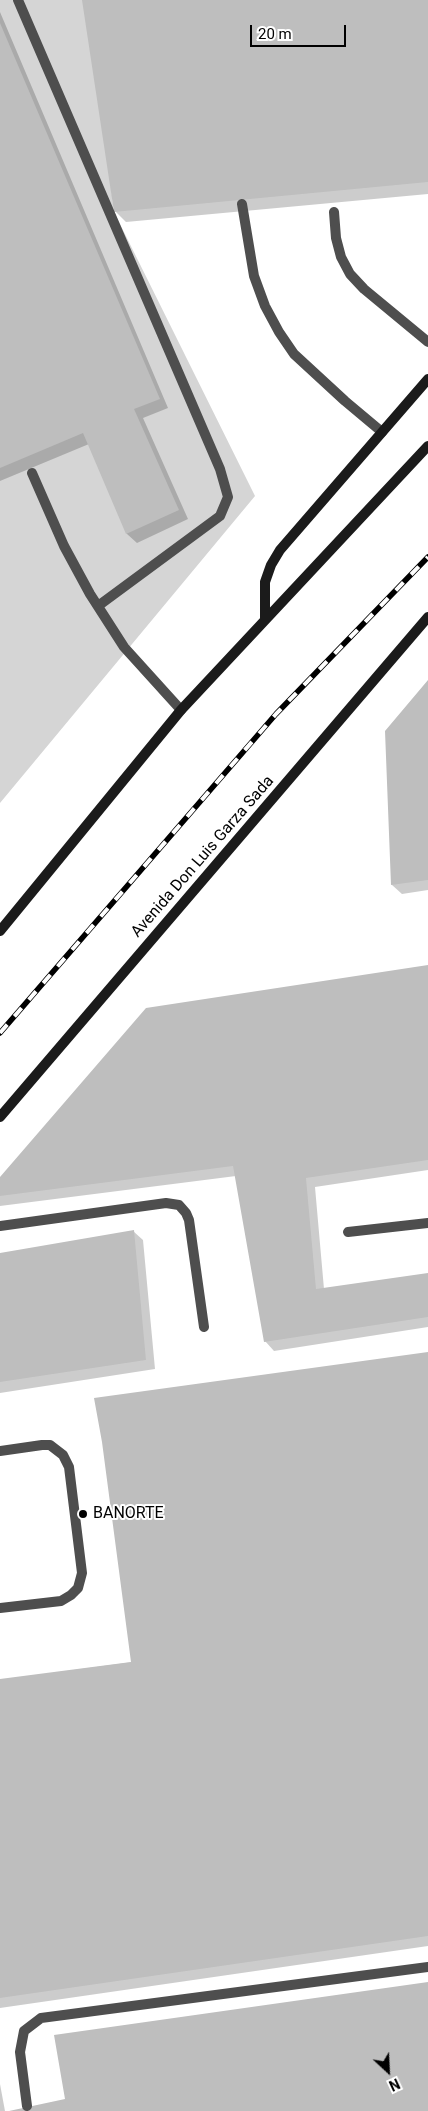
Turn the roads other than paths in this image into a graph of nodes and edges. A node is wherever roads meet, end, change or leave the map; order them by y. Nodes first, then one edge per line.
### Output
1 (18, 0) edge
2 (242, 204) dead end
3 (334, 212) dead end
4 (428, 342) edge
5 (428, 379) edge
6 (382, 432) junction
7 (428, 446) edge
8 (32, 473) dead end
9 (98, 606) junction
10 (428, 617) edge
11 (264, 620) junction
12 (181, 710) junction
13 (0, 931) edge
14 (0, 1117) edge
15 (428, 1223) edge
16 (0, 1226) edge
17 (348, 1232) dead end
18 (204, 1327) dead end
19 (0, 1451) edge
20 (0, 1608) edge
21 (428, 1967) edge
22 (27, 2106) dead end

1 - 9 lane
2 - 6 lane
3 - 4 lane
5 - 6 street
6 - 11 street
7 - 11 street
8 - 9 lane
9 - 12 lane
10 - 14 street, Avenida Don Luis Garza Sada
11 - 12 street
12 - 13 street
15 - 17 lane
16 - 18 lane
19 - 20 lane
21 - 22 lane

